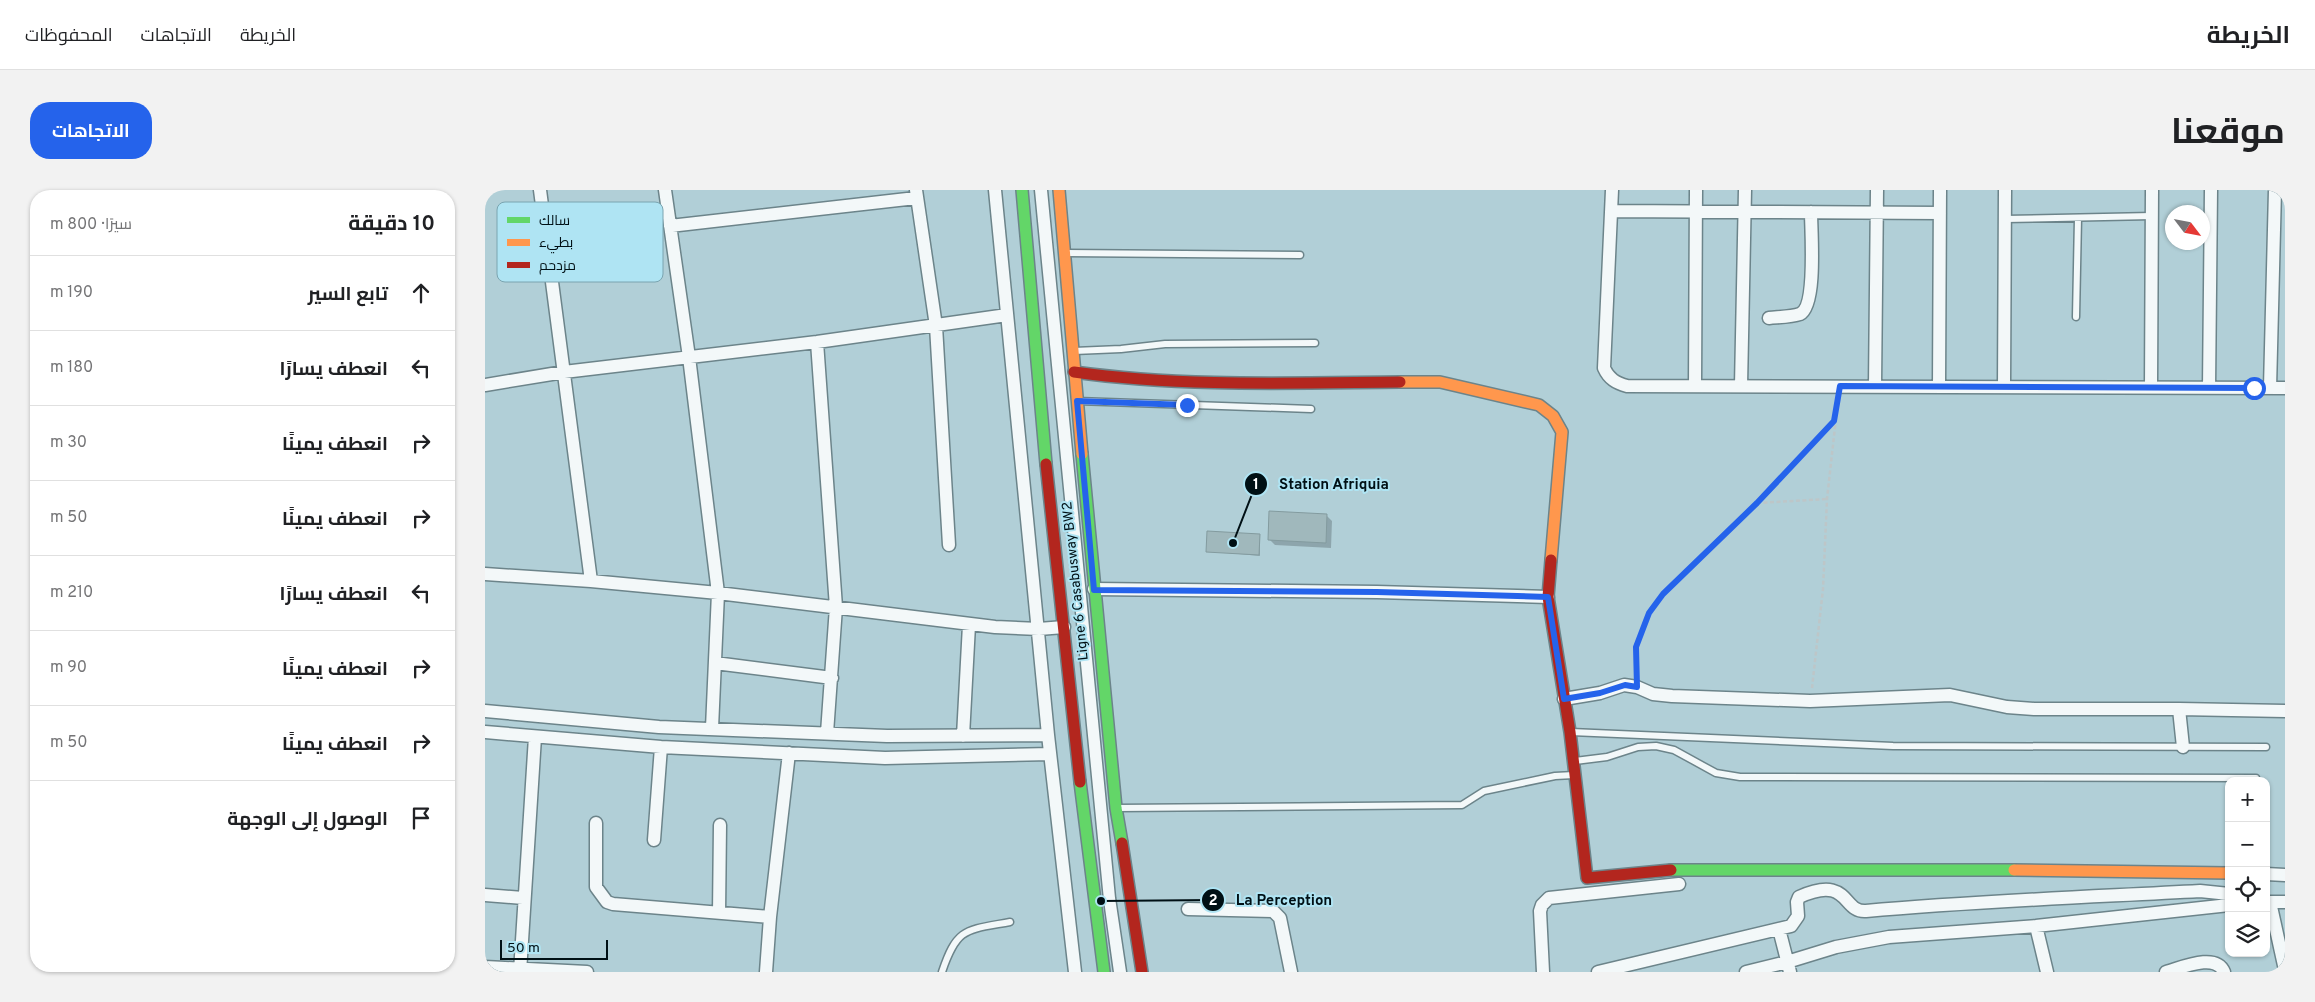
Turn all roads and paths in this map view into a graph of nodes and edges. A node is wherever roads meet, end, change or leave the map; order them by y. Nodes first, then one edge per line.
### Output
1 (665, 190) edge
2 (995, 190) edge
3 (1022, 190) edge
4 (1038, 190) edge
5 (1044, 190) edge
6 (1059, 190) edge
7 (1612, 190) edge
8 (1696, 190) edge
9 (1745, 190) edge
10 (1877, 190) edge
11 (1940, 190) edge
12 (2005, 190) edge
13 (2152, 190) edge
14 (2211, 190) edge
15 (2275, 190) edge
16 (916, 194) edge
17 (2280, 209) edge
18 (1611, 211) junction
19 (1745, 212) junction
20 (1811, 212) junction
21 (1878, 212) junction
22 (1696, 213) junction
23 (1940, 213) junction
24 (2152, 216) junction
25 (2078, 218) junction
26 (2005, 219) junction
27 (670, 226) junction
28 (1065, 253) junction
29 (1299, 255) dead end
30 (552, 282) edge
31 (1007, 315) junction
32 (2076, 317) dead end
33 (1769, 318) dead end
34 (936, 326) junction
35 (817, 342) junction
36 (1315, 343) dead end
37 (1073, 351) junction
38 (689, 357) junction
39 (564, 372) junction
40 (1074, 372) junction
41 (485, 385) edge
42 (1695, 386) junction
43 (1741, 386) junction
44 (1840, 386) junction
45 (1875, 386) junction
46 (1939, 387) junction
47 (2004, 387) junction
48 (2151, 388) junction
49 (2209, 388) junction
50 (2270, 388) junction
51 (2285, 388) edge
52 (1077, 401) junction
53 (1311, 409) dead end
54 (1834, 421) junction
55 (1827, 500) junction
56 (1757, 503) junction
57 (949, 545) dead end
58 (485, 574) edge
59 (591, 580) junction
60 (1094, 590) junction
61 (718, 593) junction
62 (1548, 597) junction
63 (836, 607) junction
64 (969, 625) junction
65 (1064, 626) junction
66 (1039, 629) junction
67 (715, 662) junction
68 (832, 678) junction
69 (1637, 687) junction
70 (1564, 699) junction
71 (1810, 701) junction
72 (2179, 709) junction
73 (2285, 710) edge
74 (485, 712) edge
75 (712, 728) junction
76 (485, 732) edge
77 (1570, 732) junction
78 (827, 733) junction
79 (1048, 734) junction
80 (963, 736) junction
81 (535, 738) junction
82 (661, 747) junction
83 (2183, 747) junction
84 (2266, 747) dead end
85 (789, 753) junction
86 (1050, 754) junction
87 (1574, 761) junction
88 (1575, 775) junction
89 (2225, 778) edge
90 (1116, 808) junction
91 (597, 822) dead end
92 (720, 825) dead end
93 (654, 840) dead end
94 (2225, 873) edge
95 (2270, 874) edge
96 (2285, 875) edge
97 (1679, 884) dead end
98 (2225, 894) edge
99 (485, 896) edge
100 (523, 898) junction
101 (2270, 902) edge
102 (2285, 902) edge
103 (2225, 905) edge
104 (1188, 908) dead end
105 (2270, 910) edge
106 (719, 913) junction
107 (770, 917) junction
108 (1010, 922) dead end
109 (2036, 926) junction
110 (1779, 929) junction
111 (485, 967) edge
112 (1789, 967) edge
113 (520, 970) edge
114 (2285, 970) edge
115 (587, 972) edge
116 (766, 972) edge
117 (942, 972) edge
118 (1075, 972) edge
119 (1104, 972) edge
120 (1117, 972) edge
121 (1123, 972) edge
122 (1142, 972) edge
123 (1291, 972) edge
124 (1543, 972) edge
125 (1598, 972) edge
126 (1745, 972) edge
127 (2047, 972) edge
128 (2165, 972) edge
129 (2224, 972) edge
130 (2275, 972) edge

1 - 27 street
2 - 31 street
3 - 65 street
4 - 120 lane, Ligne 6 Casabusway BW2
5 - 121 lane, Ligne 6 Casabusway BW2
6 - 28 street
7 - 18 street
8 - 22 street
9 - 19 street
10 - 21 street
11 - 23 street
12 - 26 street
13 - 24 street
14 - 49 street
15 - 17 street
16 - 27 street
16 - 34 street
17 - 50 street
18 - 22 street
18 - 42 street
19 - 20 street
19 - 22 street
19 - 43 street
20 - 21 street
20 - 33 street
21 - 23 street
21 - 45 street
22 - 42 street
23 - 46 street
24 - 25 lane
24 - 48 street
25 - 26 lane
25 - 32 lane
26 - 47 street
27 - 38 street
28 - 29 lane
28 - 37 street
30 - 39 street
31 - 34 street
31 - 66 street
34 - 35 street
34 - 57 street
35 - 38 street
35 - 63 street
36 - 37 lane
37 - 40 street
38 - 39 street
38 - 61 street
39 - 41 street
39 - 59 street
40 - 52 street
40 - 62 street
42 - 43 street
43 - 44 street
44 - 45 street
44 - 54 path
45 - 46 street
46 - 47 street
47 - 48 street
48 - 49 street
49 - 50 street
50 - 51 street
52 - 53 lane
52 - 60 street
54 - 55 path
54 - 56 path
55 - 56 path
55 - 71 path
56 - 69 path
58 - 59 street
59 - 61 street
60 - 62 street
60 - 90 street
61 - 63 street
61 - 67 street
62 - 70 street
63 - 64 street
63 - 68 street
64 - 66 street
64 - 80 street
65 - 66 street
65 - 119 street
66 - 79 street
67 - 68 street
67 - 75 street
68 - 78 street
69 - 70 street
69 - 71 street
70 - 77 street
71 - 72 street
72 - 73 street
72 - 83 street
74 - 75 street
75 - 78 street
76 - 81 street
77 - 83 lane
77 - 87 street
78 - 80 street
79 - 80 street
79 - 86 street
81 - 82 street
81 - 100 street
82 - 85 street
82 - 93 street
83 - 84 lane
85 - 86 street
85 - 107 street
86 - 118 street
87 - 88 street
87 - 89 lane
88 - 90 lane
88 - 94 street
90 - 122 street
91 - 106 street
92 - 106 street
95 - 96 street
97 - 124 street
98 - 110 street
99 - 100 street
100 - 113 street
101 - 102 street
103 - 109 street
104 - 123 street
105 - 114 street
106 - 107 street
107 - 116 street
108 - 117 lane
109 - 112 street
109 - 127 street
110 - 112 street
110 - 125 street
111 - 113 street
112 - 126 street
113 - 115 street
114 - 130 street
128 - 129 street

